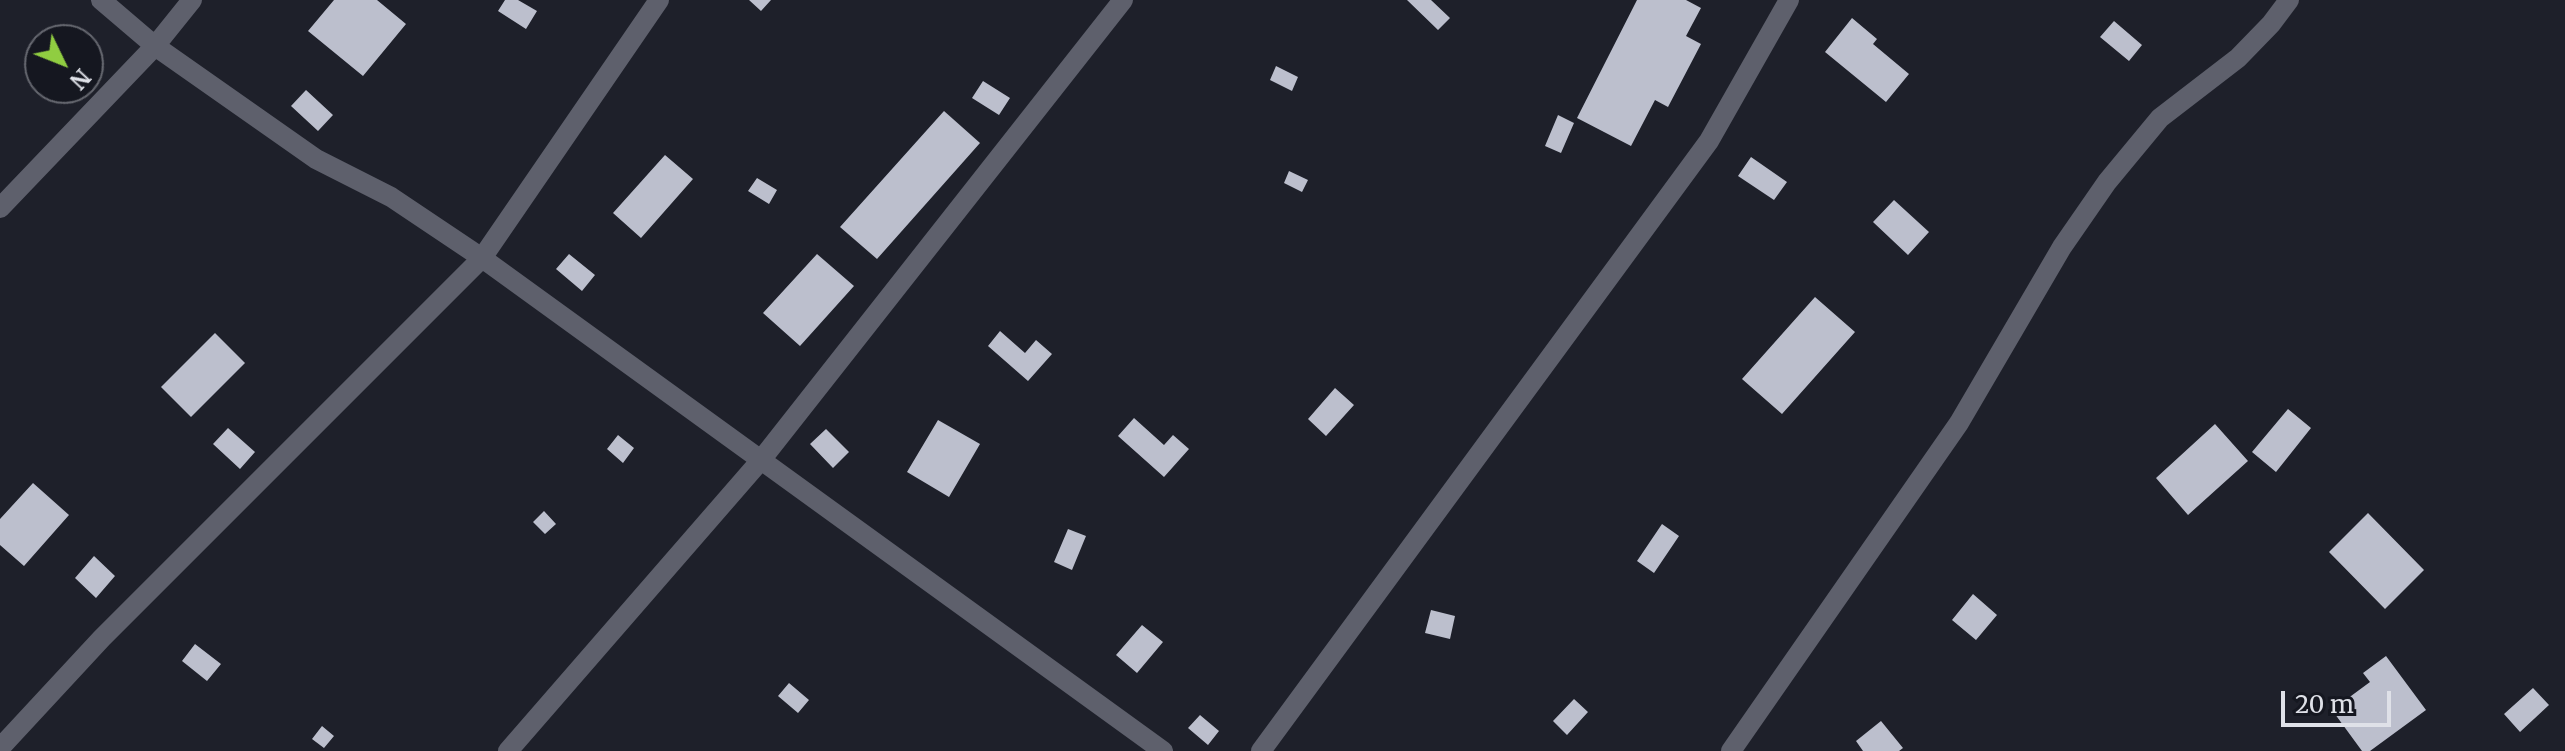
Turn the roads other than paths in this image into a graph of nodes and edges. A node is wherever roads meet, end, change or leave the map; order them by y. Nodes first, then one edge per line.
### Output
1 (101, 0) edge
2 (192, 0) edge
3 (659, 0) edge
4 (1123, 0) edge
5 (1789, 0) edge
6 (2289, 0) edge
7 (155, 46) junction
8 (0, 208) edge
9 (482, 258) junction
10 (761, 460) junction
11 (0, 748) edge
12 (508, 751) edge
13 (1163, 751) edge
14 (1261, 751) edge
15 (1731, 751) edge

1 - 7 street
2 - 7 street
3 - 9 street
4 - 10 street
5 - 14 street
6 - 15 street
7 - 8 street
7 - 9 street
9 - 10 street
9 - 11 street
10 - 12 street
10 - 13 street

